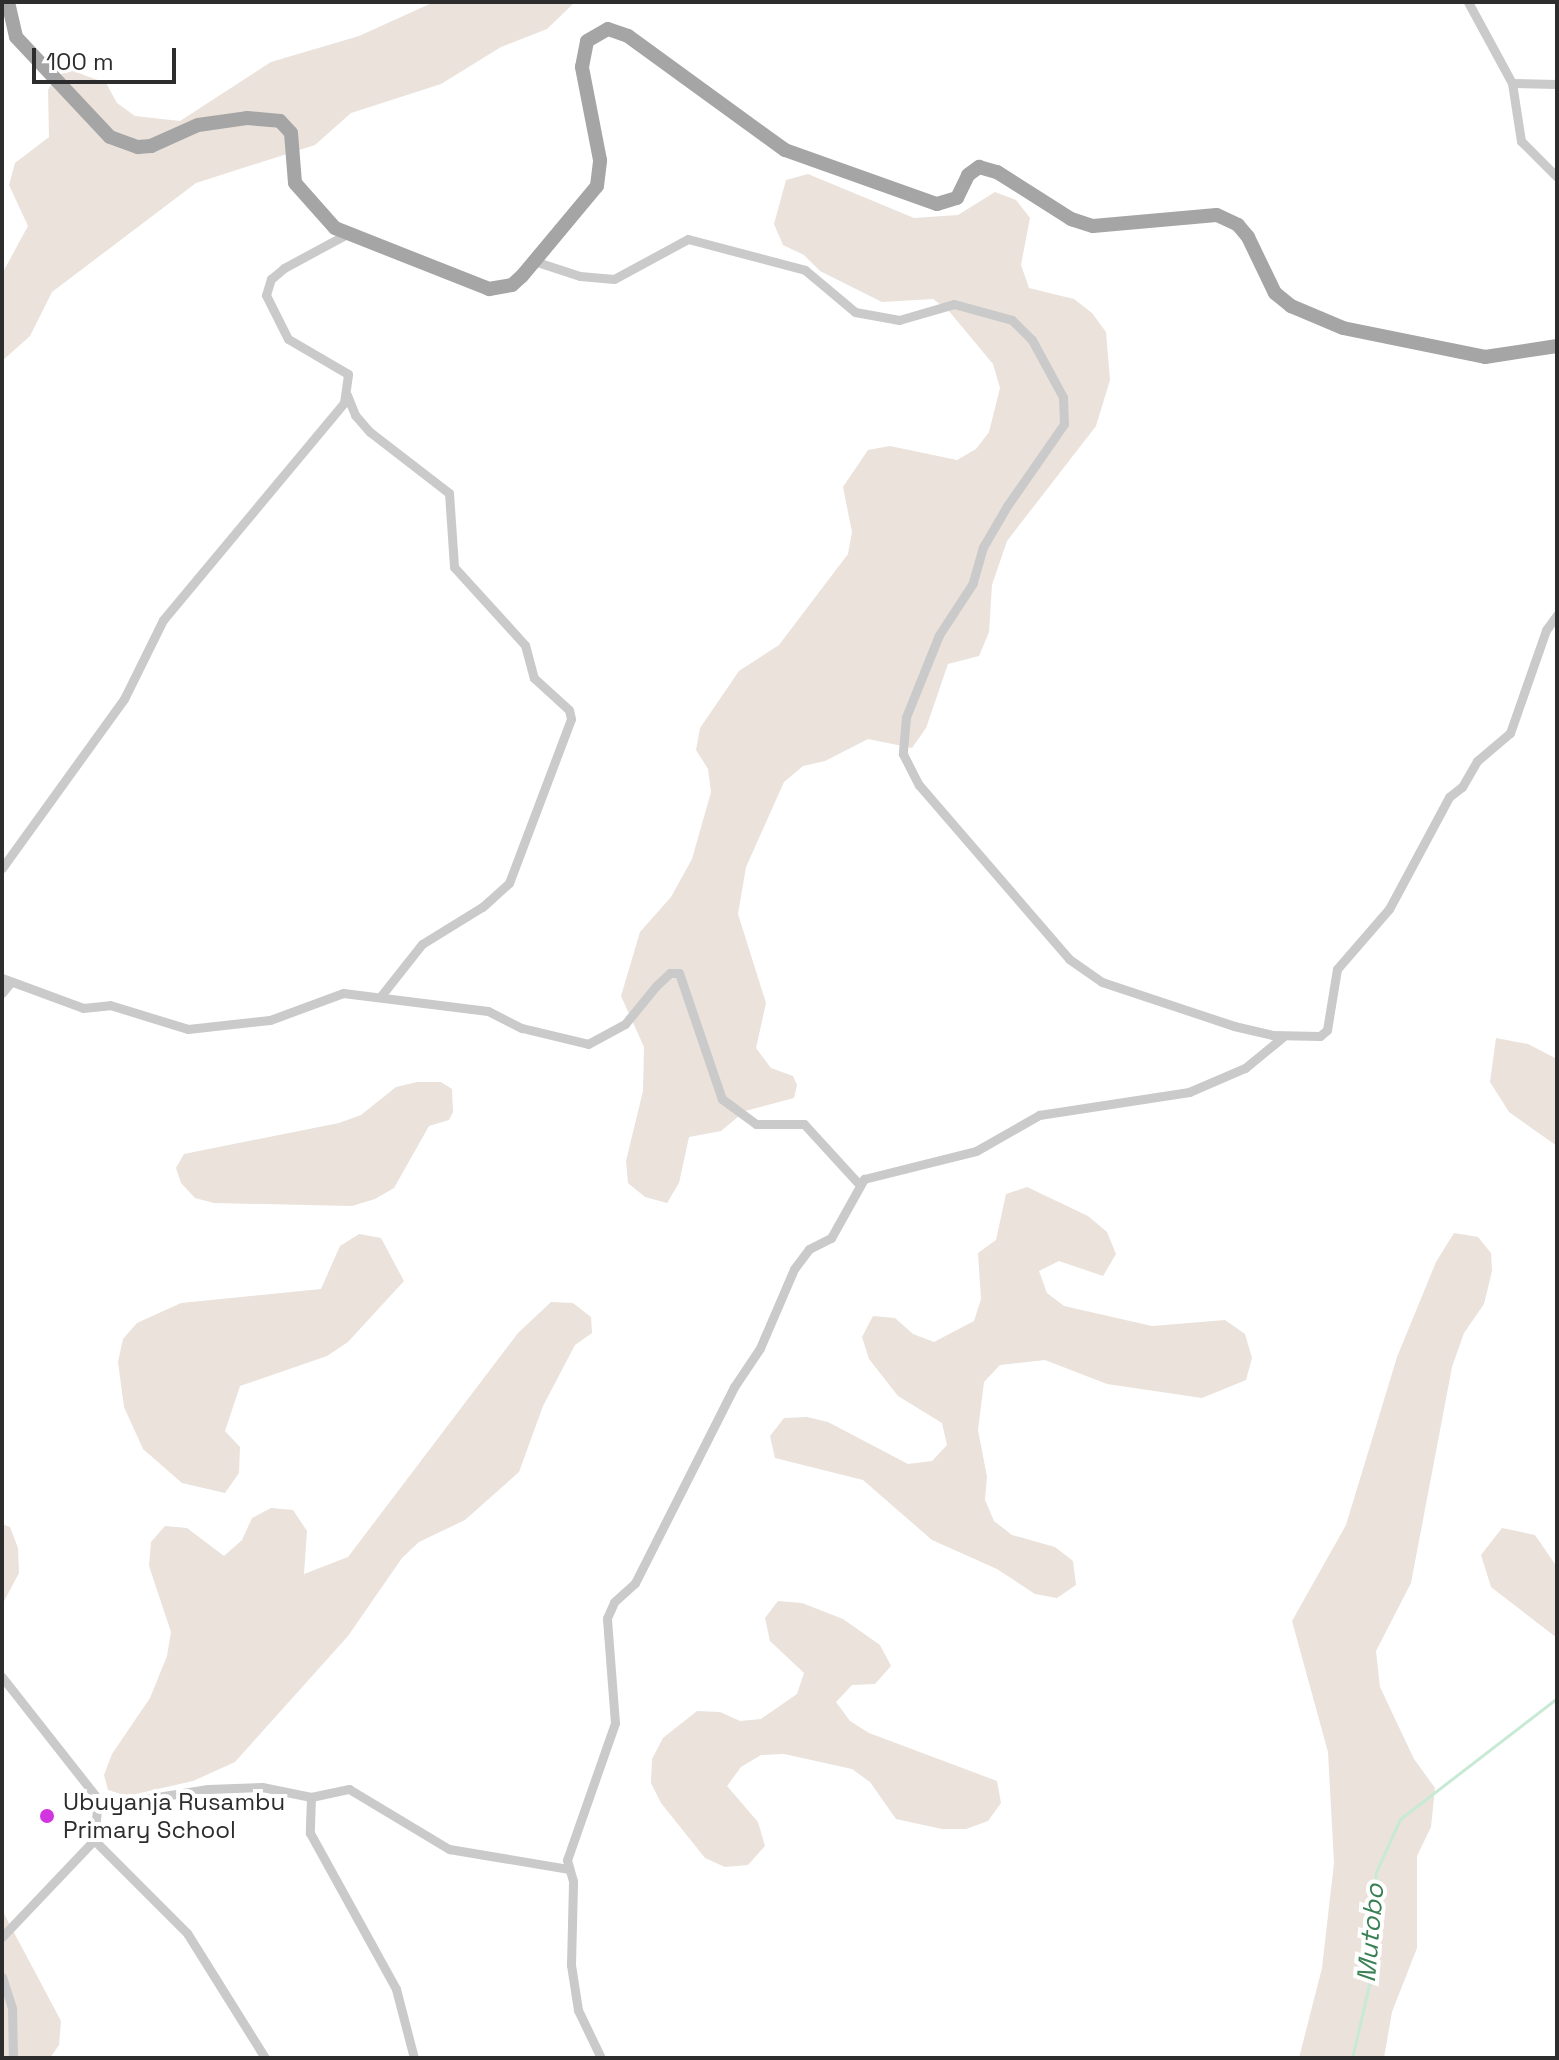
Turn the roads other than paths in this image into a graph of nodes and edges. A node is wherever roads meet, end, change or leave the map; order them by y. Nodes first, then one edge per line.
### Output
1 (8, 2) edge
2 (1468, 2) edge
3 (1512, 83) junction
4 (1557, 84) edge
5 (1557, 177) edge
6 (345, 235) junction
7 (537, 262) junction
8 (1557, 346) edge
9 (347, 395) junction
10 (1557, 615) edge
11 (2, 868) edge
12 (6, 980) edge
13 (2, 993) edge
14 (381, 996) junction
15 (1284, 1036) junction
16 (857, 1182) junction
17 (2, 1677) edge
18 (311, 1797) junction
19 (98, 1799) junction
20 (94, 1840) junction
21 (569, 1869) junction
22 (2, 1937) edge
23 (2, 1977) edge
24 (13, 2058) edge
25 (265, 2058) edge
26 (414, 2058) edge
27 (601, 2058) edge

1 - 6 main road
2 - 3 street
3 - 4 street
3 - 5 street
6 - 7 main road
6 - 9 street
7 - 8 main road
7 - 15 street
9 - 11 street
9 - 14 street
10 - 15 street
12 - 13 street
12 - 14 street
14 - 16 street
15 - 16 street
16 - 21 street
17 - 19 street
18 - 19 street
18 - 21 street
18 - 26 street
19 - 20 street
20 - 22 street
20 - 25 street
21 - 27 street
23 - 24 street

